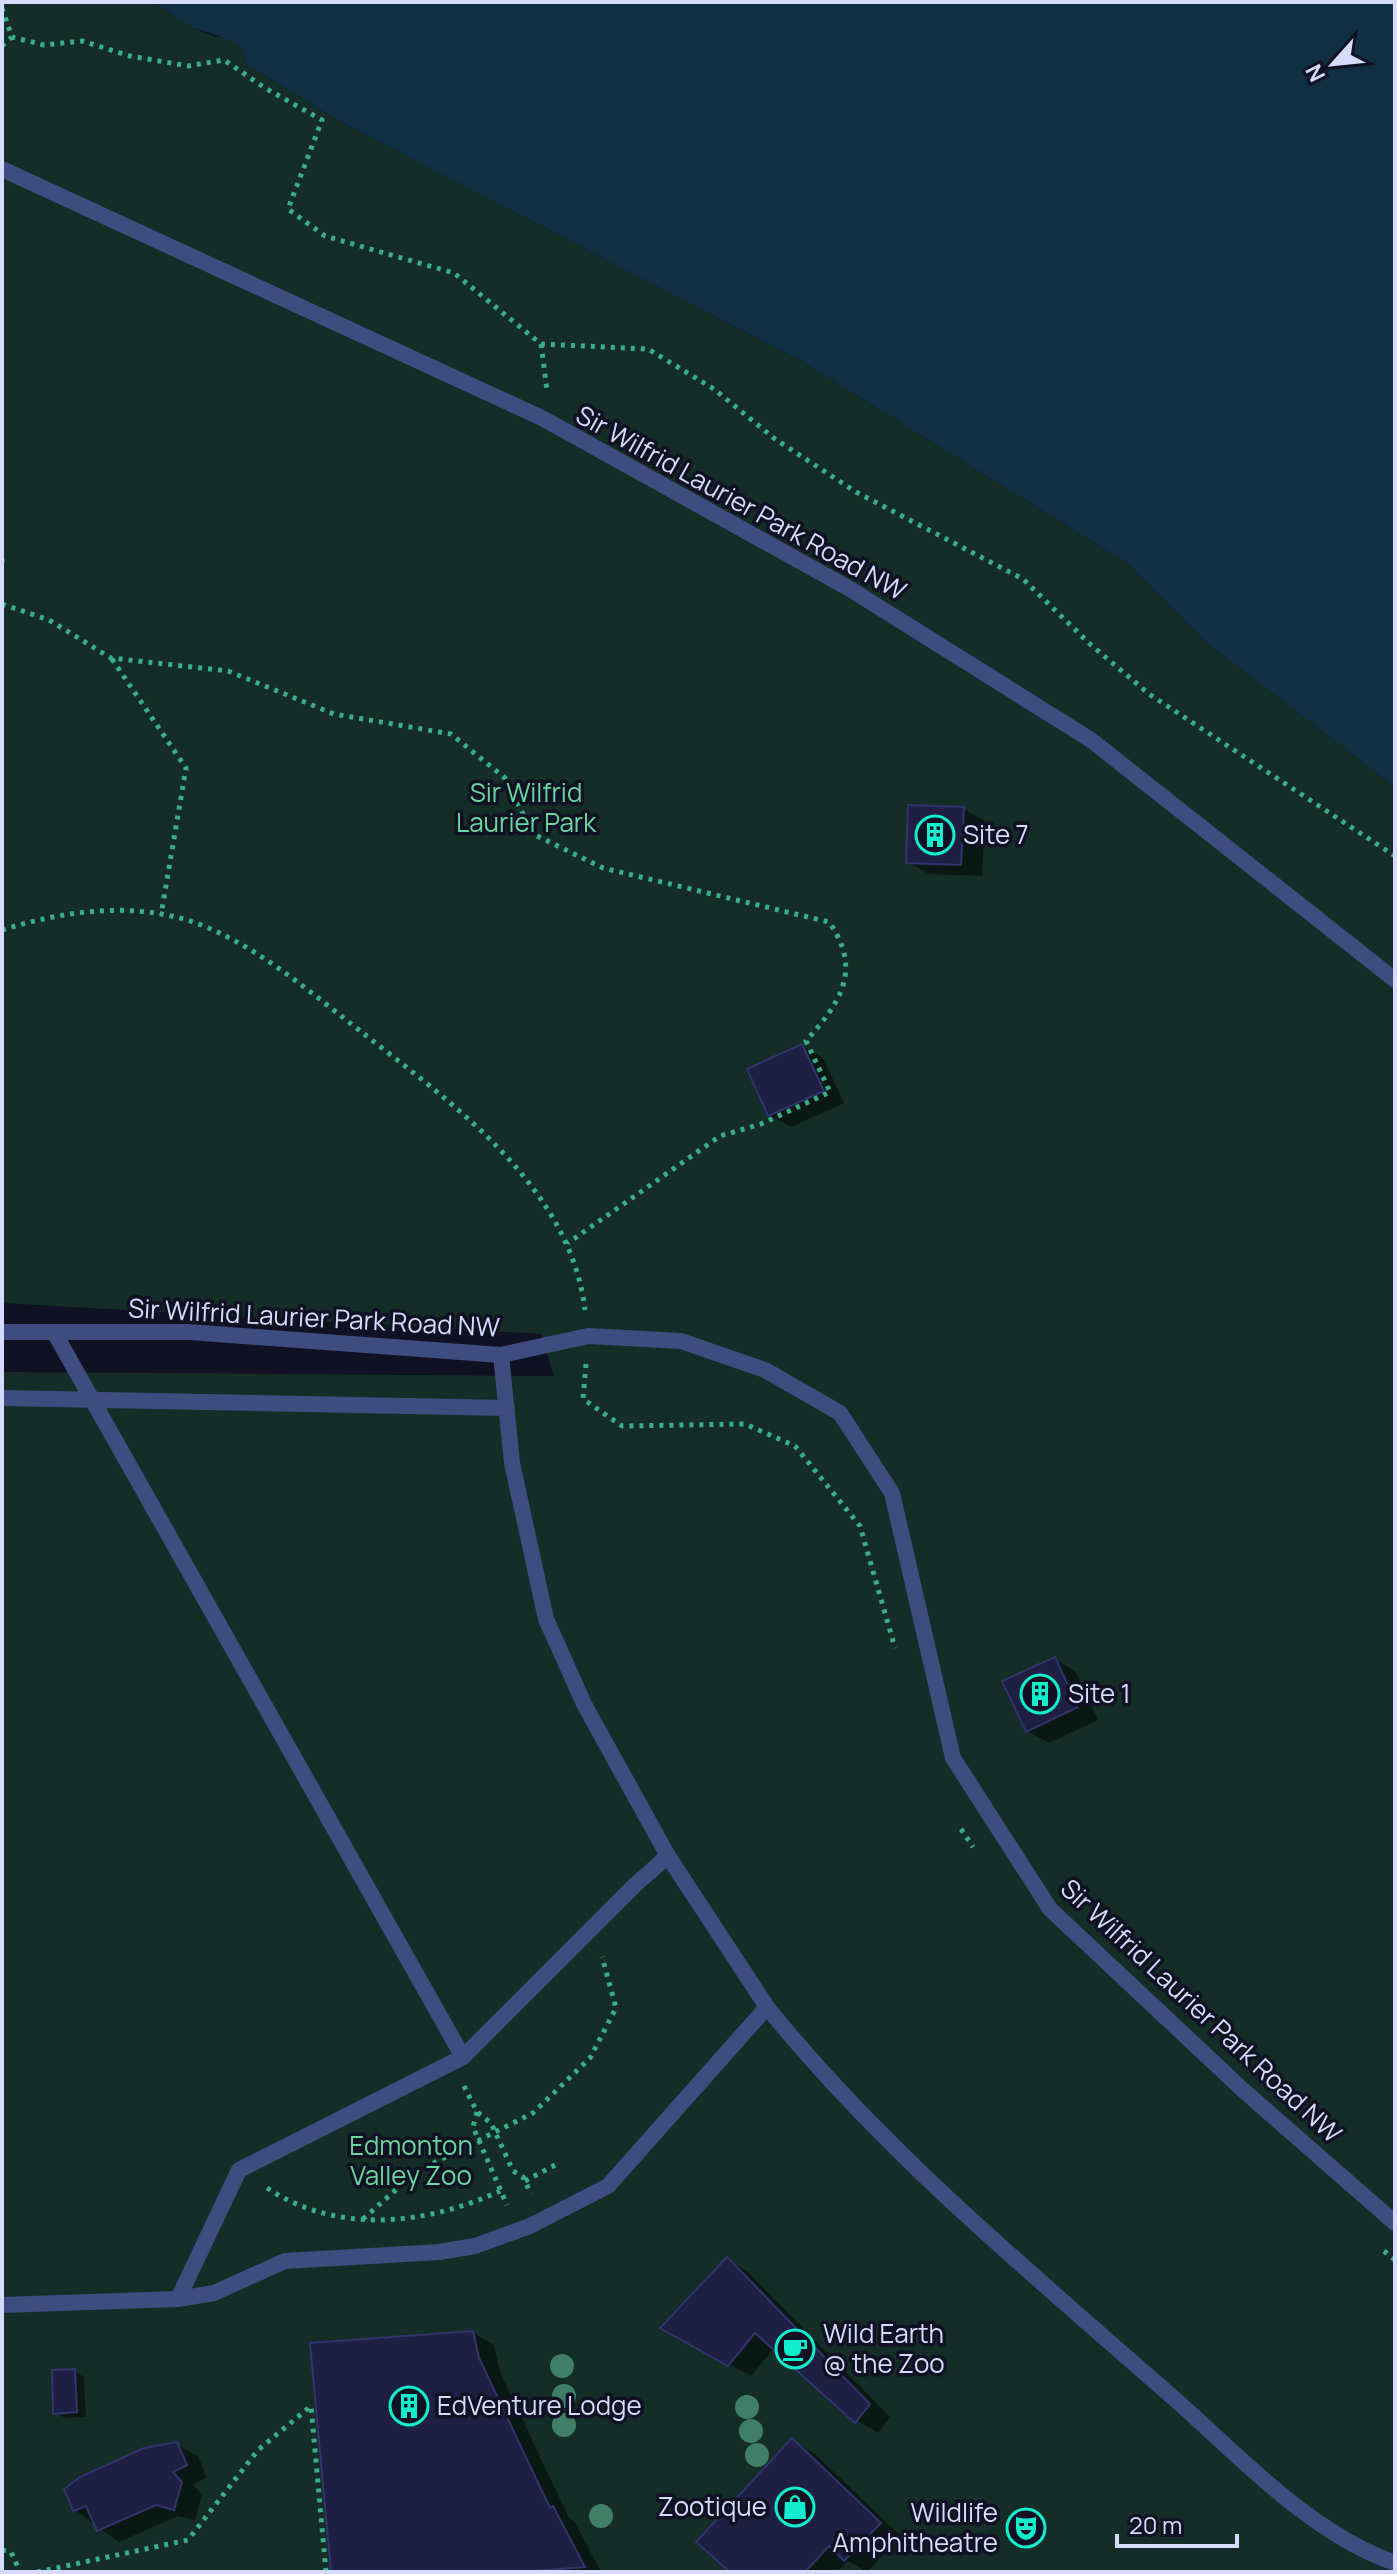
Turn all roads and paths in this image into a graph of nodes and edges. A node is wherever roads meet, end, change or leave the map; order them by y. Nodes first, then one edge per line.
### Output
1 (2, 8) edge
2 (12, 37) junction
3 (2, 46) edge
4 (2, 169) edge
5 (541, 344) junction
6 (542, 418) junction
7 (2, 559) edge
8 (2, 566) edge
9 (2, 604) edge
10 (111, 658) junction
11 (1395, 856) edge
12 (161, 915) junction
13 (2, 930) edge
14 (1395, 980) edge
15 (568, 1243) junction
16 (2, 1332) edge
17 (54, 1332) junction
18 (588, 1336) junction
19 (501, 1355) junction
20 (2, 1398) edge
21 (91, 1398) junction
22 (507, 1408) junction
23 (668, 1856) junction
24 (592, 1929) junction
25 (767, 2007) junction
26 (463, 2057) junction
27 (496, 2134) junction
28 (480, 2141) junction
29 (557, 2164) dead end
30 (239, 2170) junction
31 (513, 2171) dead end
32 (498, 2179) dead end
33 (525, 2181) dead end
34 (500, 2191) dead end
35 (363, 2219) junction
36 (1395, 2223) edge
37 (178, 2299) junction
38 (2, 2305) edge
39 (2, 2550) edge
40 (1395, 2563) edge
41 (20, 2572) edge
42 (37, 2572) edge
43 (326, 2572) edge

1 - 2 path
2 - 3 path
2 - 5 path
4 - 6 street, Sir Wilfrid Laurier Park Road NW
5 - 6 path
5 - 11 path
6 - 14 street, Sir Wilfrid Laurier Park Road NW
7 - 8 path
9 - 10 path
10 - 12 path
10 - 15 path
12 - 13 path
12 - 15 path
15 - 18 path
16 - 17 street, Sir Wilfrid Laurier Park Road NW
17 - 19 street, Sir Wilfrid Laurier Park Road NW
17 - 21 street
18 - 19 street, Sir Wilfrid Laurier Park Road NW
18 - 36 street, Sir Wilfrid Laurier Park Road NW
19 - 22 street
20 - 21 street
21 - 22 street
21 - 26 street
22 - 23 street
23 - 24 street
23 - 25 street
24 - 26 street
24 - 27 path
25 - 37 street
25 - 40 street
26 - 30 street
27 - 28 path
27 - 28 path
27 - 31 path
28 - 32 path
28 - 35 path
29 - 33 path
30 - 35 path
30 - 37 street
34 - 35 path
37 - 38 street
39 - 41 path
42 - 43 path

